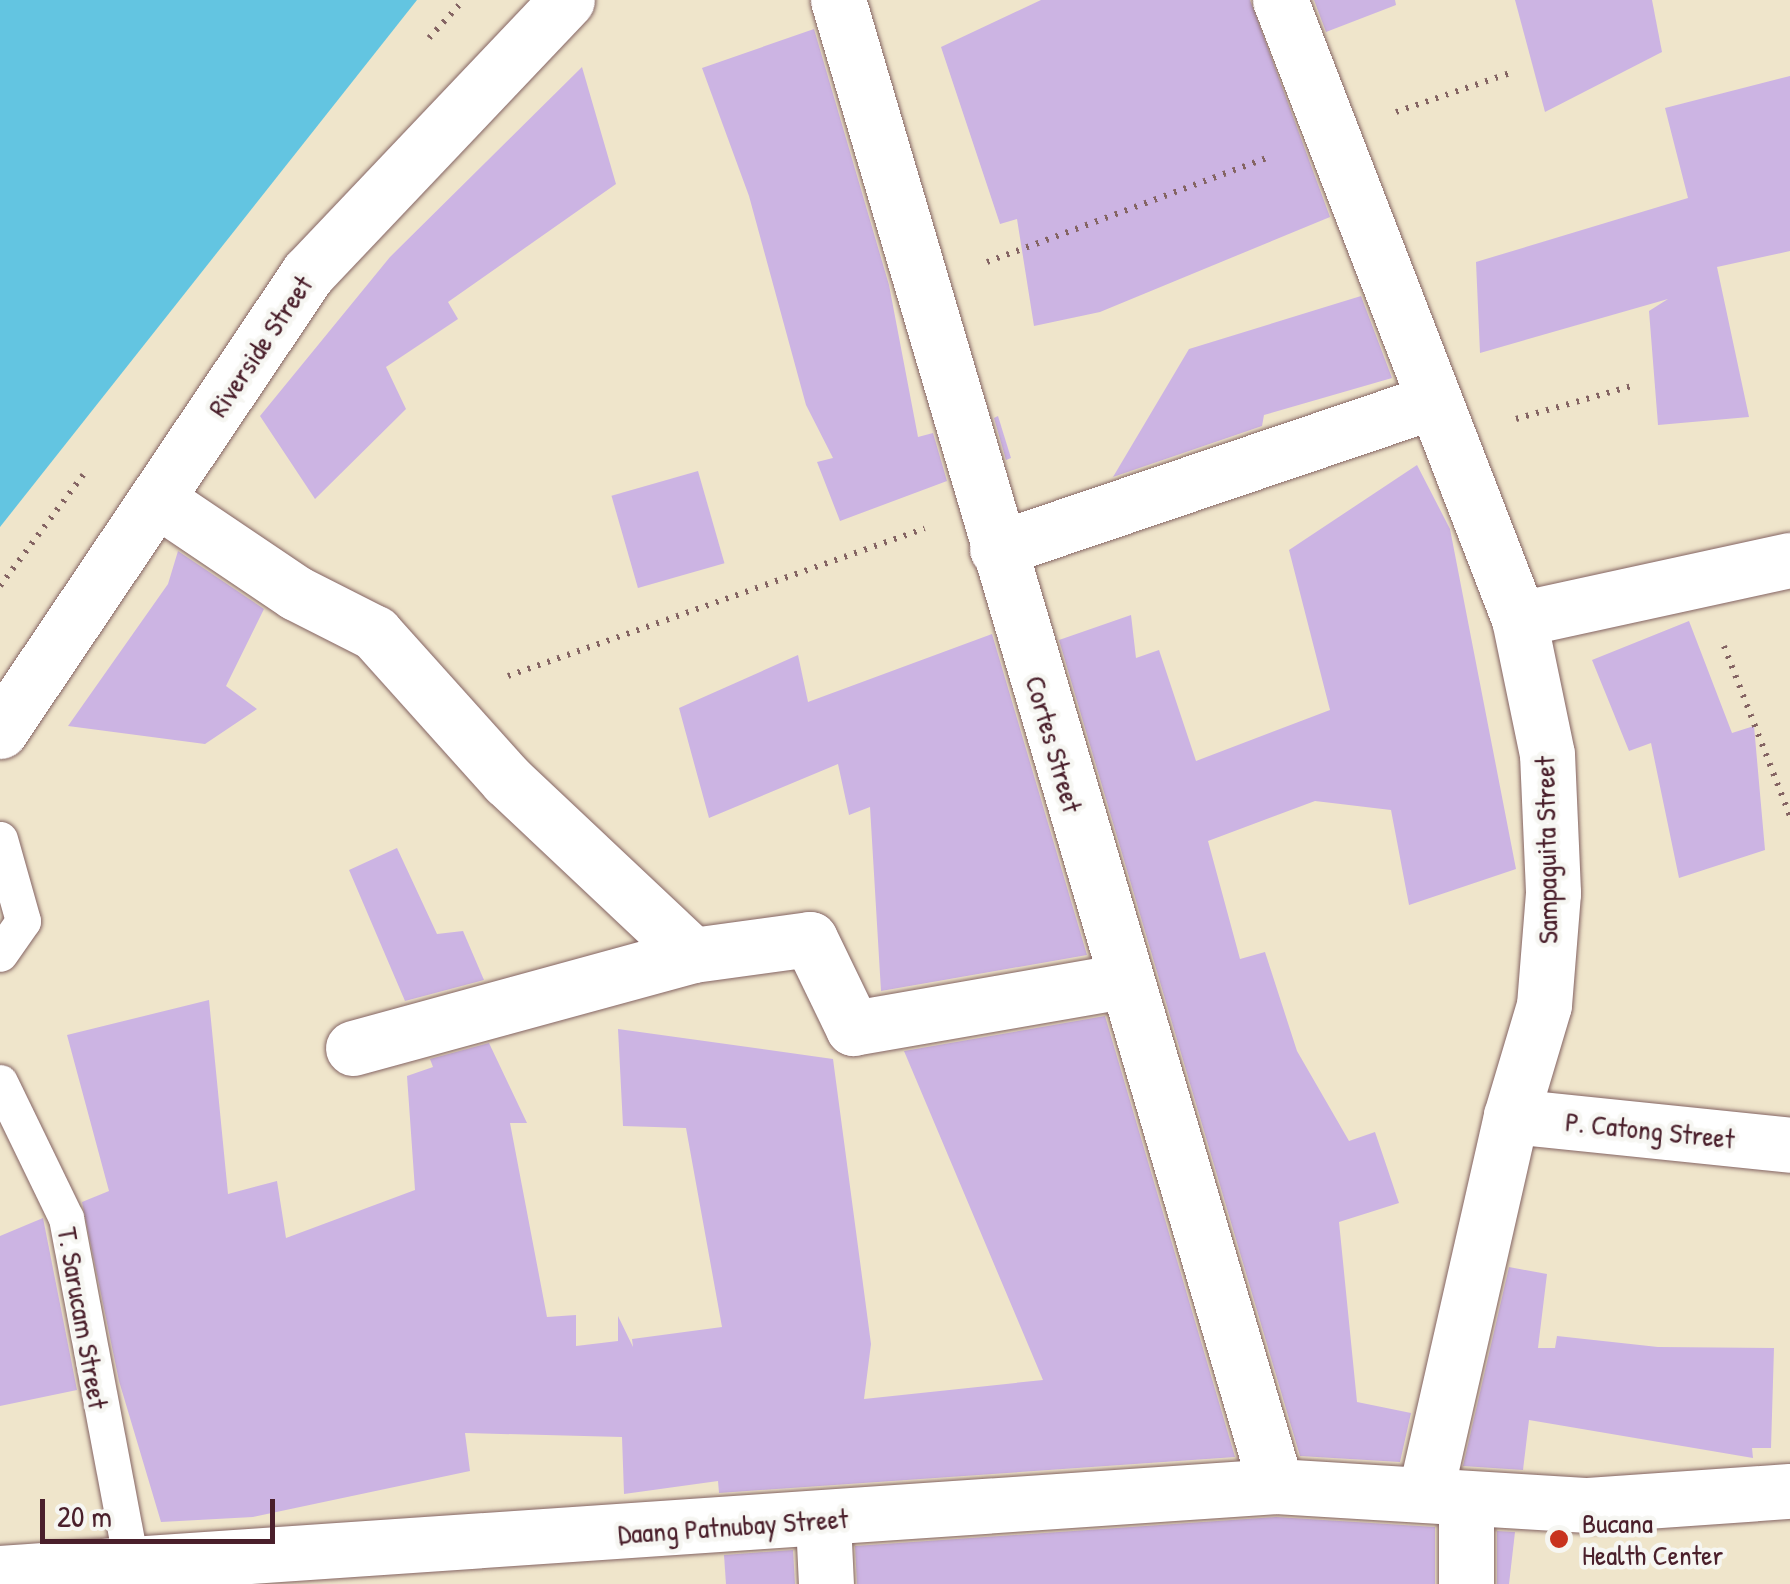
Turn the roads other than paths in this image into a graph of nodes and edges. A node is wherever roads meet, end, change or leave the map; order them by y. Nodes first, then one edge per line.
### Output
1 (568, 0) edge
2 (838, 0) edge
3 (1280, 0) edge
4 (1440, 420) junction
5 (158, 500) junction
6 (991, 528) junction
7 (1790, 560) edge
8 (1519, 619) junction
9 (0, 730) edge
10 (0, 839) edge
11 (0, 954) edge
12 (693, 955) junction
13 (1122, 981) junction
14 (353, 1048) dead end
15 (0, 1082) edge
16 (1510, 1116) junction
17 (1790, 1145) edge
18 (1276, 1486) junction
19 (1790, 1491) edge
20 (1445, 1496) junction
21 (823, 1521) junction
22 (0, 1573) edge
23 (132, 1575) edge
24 (826, 1584) edge
25 (1466, 1584) edge

1 - 5 street, Riverside Street
2 - 6 street, Cortes Street
3 - 4 street, Sampaguita Street
4 - 6 street
4 - 8 street, Sampaguita Street
5 - 9 street, Riverside Street
5 - 12 street
6 - 13 street, Cortes Street
7 - 8 street
8 - 16 street, Sampaguita Street
10 - 11 lane
12 - 13 street
12 - 14 street
13 - 18 street, Cortes Street
15 - 23 lane, T. Sarucam Street
16 - 17 street, P. Catong Street
16 - 20 street, Sampaguita Street
18 - 20 street, Daang Patnubay Street
18 - 21 street, Daang Patnubay Street
19 - 20 street, Daang Patnubay Street
20 - 25 street
21 - 23 street, Daang Patnubay Street
21 - 24 street
22 - 23 street, Daang Patnubay Street

